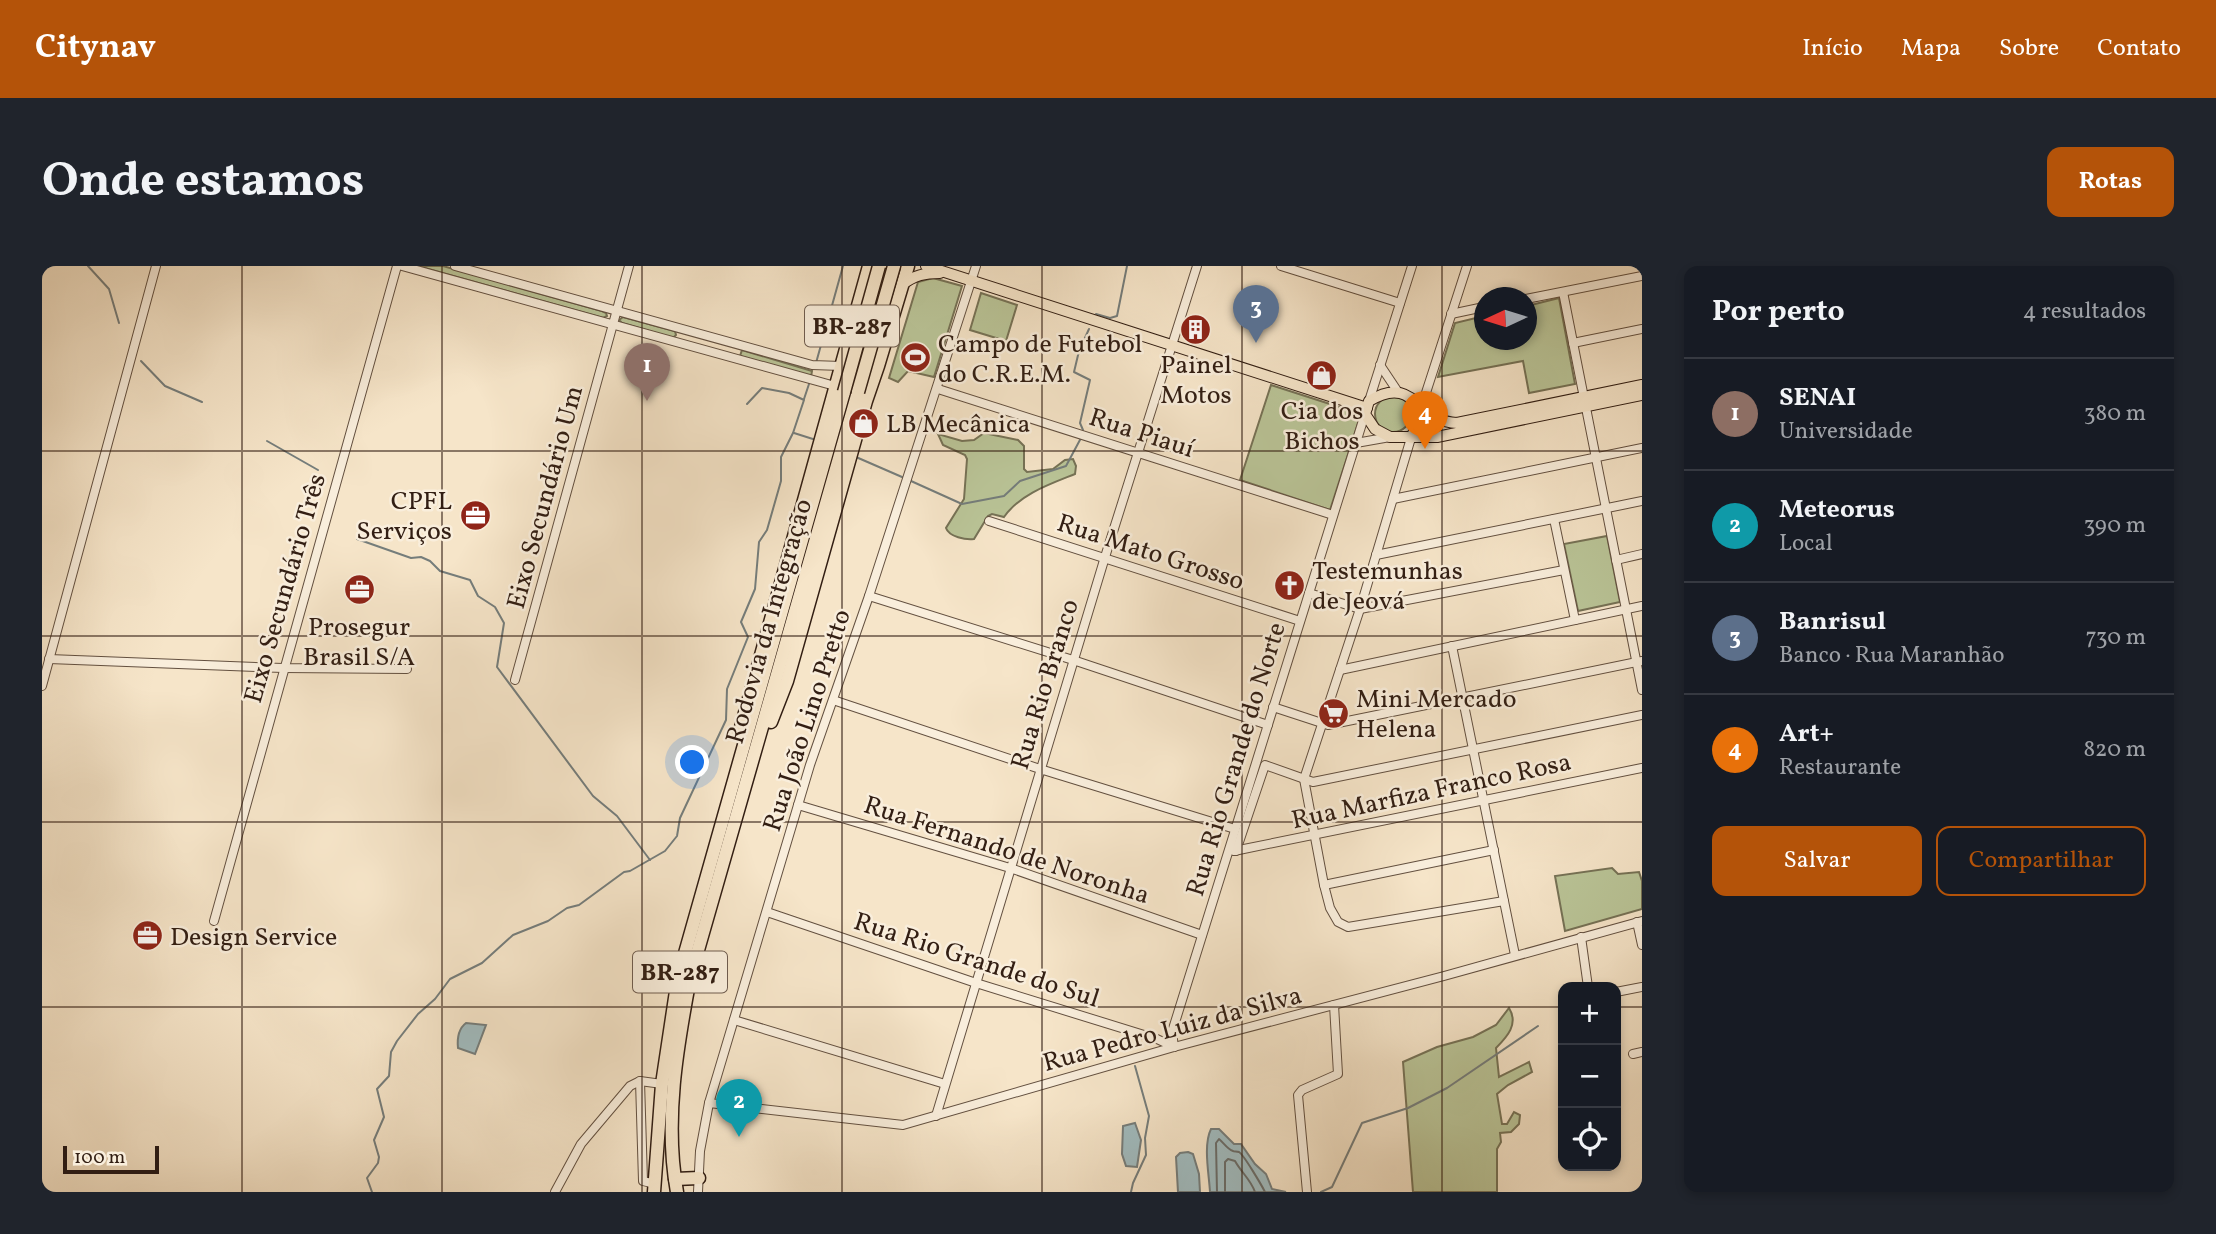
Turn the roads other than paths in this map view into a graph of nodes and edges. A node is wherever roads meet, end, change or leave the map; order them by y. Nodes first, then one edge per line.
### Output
1 (156, 266) edge
2 (400, 266) edge
3 (455, 266) edge
4 (629, 266) edge
5 (869, 266) edge
6 (880, 266) edge
7 (894, 266) edge
8 (908, 266) edge
9 (926, 266) edge
10 (976, 266) edge
11 (1198, 266) edge
12 (1281, 266) edge
13 (1412, 266) edge
14 (1467, 266) edge
15 (944, 274) junction
16 (1642, 276) edge
17 (971, 282) junction
18 (902, 286) junction
19 (1563, 292) junction
20 (1537, 297) edge
21 (1400, 303) junction
22 (1474, 309) edge
23 (617, 311) junction
24 (1451, 314) junction
25 (613, 324) junction
26 (1642, 329) edge
27 (1573, 343) junction
28 (1173, 346) junction
29 (1380, 365) junction
30 (841, 366) junction
31 (1642, 385) edge
32 (840, 389) junction
33 (938, 389) junction
34 (864, 391) junction
35 (1398, 392) junction
36 (1642, 395) edge
37 (1584, 402) junction
38 (1422, 405) junction
39 (1367, 408) junction
40 (1390, 437) junction
41 (1411, 438) junction
42 (1356, 443) junction
43 (1642, 447) edge
44 (1138, 452) junction
45 (1595, 457) junction
46 (1393, 499) junction
47 (1642, 501) edge
48 (1606, 508) junction
49 (1333, 515) junction
50 (1553, 519) junction
51 (989, 521) dead end
52 (1642, 554) edge
53 (1376, 555) junction
54 (1105, 557) junction
55 (1616, 560) junction
56 (1564, 570) junction
57 (1309, 593) junction
58 (869, 596) junction
59 (1642, 606) edge
60 (1360, 609) junction
61 (1626, 610) junction
62 (1575, 620) junction
63 (1300, 621) junction
64 (1452, 646) junction
65 (49, 659) junction
66 (1073, 660) junction
67 (1639, 662) edge
68 (283, 668) junction
69 (407, 670) dead end
70 (1340, 670) junction
71 (515, 680) dead end
72 (42, 686) edge
73 (1642, 691) edge
74 (1463, 698) junction
75 (833, 700) junction
76 (1273, 707) junction
77 (1642, 715) edge
78 (1322, 723) junction
79 (1268, 725) junction
80 (1474, 749) junction
81 (1642, 768) edge
82 (743, 769) junction
83 (1040, 769) junction
84 (1304, 779) junction
85 (1484, 800) junction
86 (799, 805) junction
87 (1235, 829) junction
88 (1314, 835) junction
89 (1494, 850) junction
90 (1232, 852) junction
91 (1010, 868) junction
92 (1324, 885) junction
93 (1504, 901) junction
94 (767, 912) junction
95 (214, 921) dead end
96 (1640, 921) edge
97 (1202, 935) junction
98 (1581, 937) junction
99 (1642, 945) edge
100 (1515, 955) junction
101 (1587, 982) edge
102 (975, 983) junction
103 (1642, 987) edge
104 (1621, 991) edge
105 (1334, 1005) junction
106 (734, 1020) junction
107 (1174, 1047) junction
108 (640, 1081) junction
109 (662, 1084) junction
110 (945, 1084) junction
111 (709, 1103) junction
112 (936, 1116) junction
113 (698, 1178) junction
114 (676, 1185) edge
115 (655, 1188) edge
116 (555, 1192) edge
117 (698, 1192) edge
118 (1307, 1192) edge

1 - 65 street
2 - 25 street
2 - 68 street, Eixo Secundário Três
3 - 23 street
4 - 23 street, Eixo Secundário Um
5 - 30 highway, BR-287
6 - 32 highway, BR-287, bridge
7 - 34 highway, BR-287, bridge
8 - 18 highway, BR-287
9 - 15 main road
10 - 17 street, Rua João Lino Pretto
11 - 28 street, Rua Rio Branco
12 - 21 street
13 - 21 street, Rua Rio Grande do Norte
14 - 24 street
15 - 17 main road
15 - 18 main road
16 - 19 street
17 - 28 main road
17 - 33 street, Rua João Lino Pretto
18 - 34 highway, BR-287
19 - 20 street
19 - 27 street
21 - 29 street, Rua Rio Grande do Norte
22 - 24 street
23 - 25 street, Eixo Secundário Um
23 - 30 street
24 - 38 street
25 - 32 street
25 - 71 street, Eixo Secundário Um
26 - 27 street
27 - 37 street
28 - 39 main road
28 - 44 street, Rua Rio Branco
29 - 35 street
29 - 39 street, Rua Rio Grande do Norte
30 - 32 highway, BR-287
31 - 37 main road
32 - 34 highway
32 - 82 highway, Rodovia da Integração / BR-287
33 - 44 street, Rua Piauí
33 - 58 street, Rua João Lino Pretto
34 - 82 highway, Rodovia da Integração / BR-287
35 - 38 main road
35 - 39 main road
36 - 37 main road
37 - 38 main road
37 - 41 main road
37 - 45 street
38 - 41 main road
39 - 40 main road
39 - 42 street, Rua Rio Grande do Norte
40 - 41 main road
40 - 42 street
41 - 46 street
42 - 49 street, Rua Rio Grande do Norte
43 - 45 street
44 - 49 street, Rua Piauí
44 - 54 street, Rua Rio Branco
45 - 46 street
45 - 48 street
46 - 53 street
47 - 48 street
48 - 50 street
48 - 55 street
49 - 57 street, Rua Rio Grande do Norte
50 - 53 street
50 - 56 street
51 - 54 street, Rua Mato Grosso
52 - 55 street
53 - 60 street
54 - 63 street, Rua Mato Grosso
54 - 66 street, Rua Rio Branco
55 - 61 street
56 - 60 street
56 - 62 street
57 - 60 street
57 - 63 street, Rua Rio Grande do Norte
58 - 66 street
58 - 75 street, Rua João Lino Pretto
59 - 61 street
60 - 70 street
61 - 62 street
61 - 67 street
62 - 64 street
63 - 76 street, Rua Rio Grande do Norte
64 - 70 street
64 - 74 street
65 - 68 street
65 - 72 street
66 - 79 street
66 - 83 street, Rua Rio Branco
67 - 73 street
67 - 74 street
68 - 69 street
68 - 95 street, Eixo Secundário Três
70 - 78 street
74 - 78 street
74 - 80 street
75 - 83 street
75 - 86 street, Rua João Lino Pretto
76 - 78 street
76 - 79 street, Rua Rio Grande do Norte
77 - 80 street
78 - 84 street
79 - 87 street, Rua Rio Grande do Norte
80 - 84 street
80 - 85 street
81 - 85 street, Rua Marfiza Franco Rosa
82 - 109 highway, Rodovia da Integração / BR-287
82 - 114 highway, Rodovia da Integração / BR-287
83 - 87 street
83 - 91 street, Rua Rio Branco
84 - 88 street
84 - 90 street
85 - 88 street, Rua Marfiza Franco Rosa
85 - 89 street
86 - 91 street, Rua Fernando de Noronha
86 - 94 street, Rua João Lino Pretto
87 - 90 street, Rua Rio Grande do Norte
88 - 90 street, Rua Marfiza Franco Rosa
88 - 92 street
89 - 92 street
89 - 93 street
90 - 97 street, Rua Rio Grande do Norte
91 - 97 street, Rua Fernando de Noronha
91 - 102 street, Rua Rio Branco
92 - 93 street
93 - 100 street
94 - 102 street, Rua Rio Grande do Sul
94 - 106 street, Rua João Lino Pretto
96 - 98 street, Rua Pedro Luiz da Silva
96 - 99 street
97 - 107 street, Rua Rio Grande do Norte
98 - 100 street, Rua Pedro Luiz da Silva
98 - 101 street
100 - 105 street, Rua Pedro Luiz da Silva
102 - 107 street, Rua Rio Grande do Sul
102 - 110 street, Rua Rio Branco
103 - 104 street
105 - 107 street, Rua Pedro Luiz da Silva
105 - 118 street
106 - 110 street
106 - 111 street, Rua João Lino Pretto
107 - 112 street, Rua Pedro Luiz da Silva
108 - 109 street
108 - 115 street, BR-287
108 - 116 street
109 - 115 highway, Rodovia da Integração / BR-287
110 - 112 street, Rua Rio Branco
111 - 112 street, Rua Pedro Luiz da Silva
111 - 113 street, Rua João Lino Pretto
113 - 114 highway
113 - 117 street, Rua João Lino Pretto

